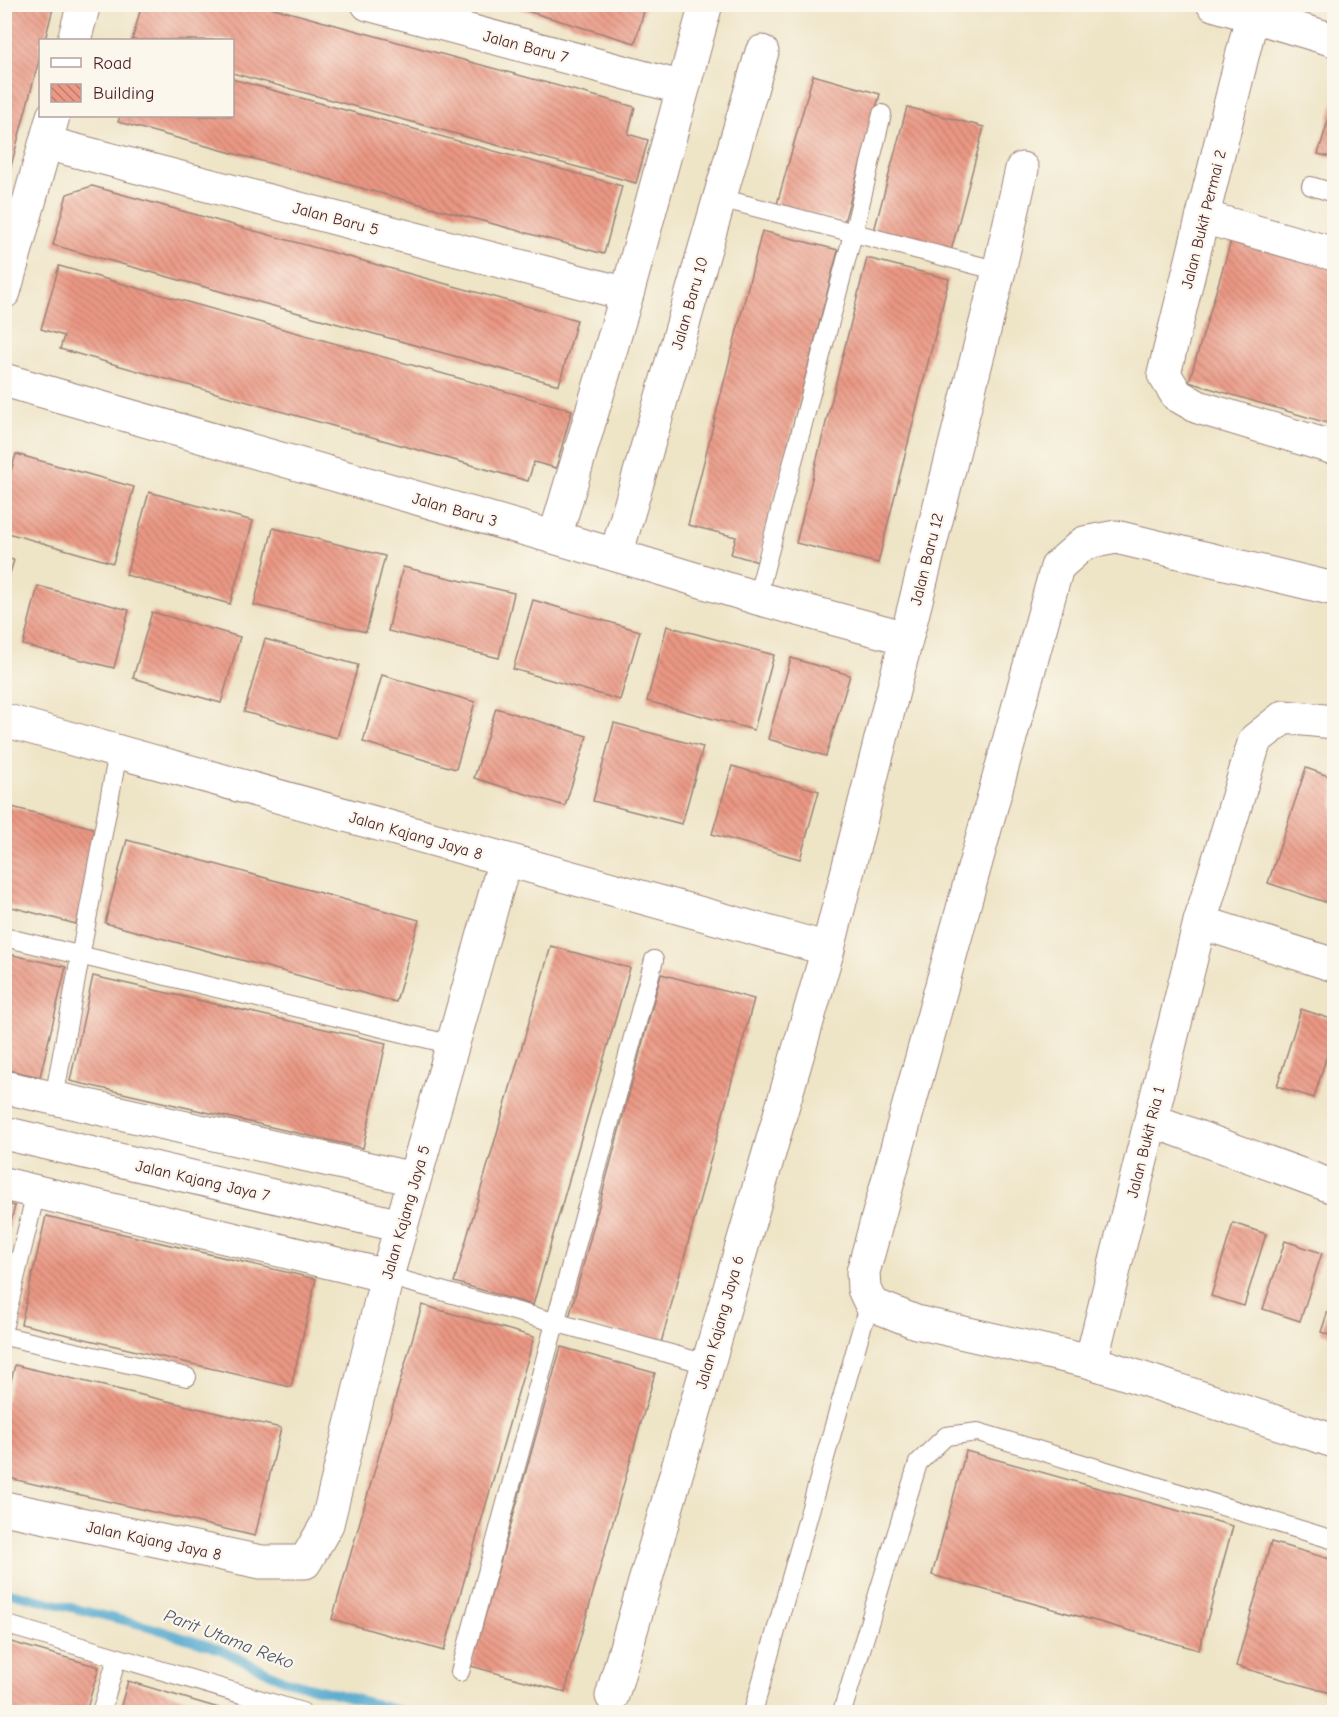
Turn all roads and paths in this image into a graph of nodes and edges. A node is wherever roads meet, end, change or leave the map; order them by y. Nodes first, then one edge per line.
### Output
1 (84, 4) edge
2 (368, 4) edge
3 (706, 4) edge
4 (1213, 4) edge
5 (1252, 16) junction
6 (74, 39) edge
7 (1335, 40) edge
8 (762, 52) dead end
9 (683, 88) junction
10 (882, 114) dead end
11 (49, 129) edge
12 (1022, 169) dead end
13 (1311, 186) dead end
14 (1335, 193) edge
15 (720, 198) junction
16 (1203, 217) junction
17 (853, 234) junction
18 (1335, 254) edge
19 (999, 270) junction
20 (4, 292) edge
21 (627, 294) junction
22 (4, 380) edge
23 (1335, 448) edge
24 (555, 537) junction
25 (616, 555) junction
26 (1335, 590) edge
27 (757, 598) junction
28 (906, 638) junction
29 (4, 720) edge
30 (1335, 722) edge
31 (118, 752) junction
32 (505, 860) junction
33 (1200, 922) junction
34 (4, 937) edge
35 (828, 949) junction
36 (81, 955) junction
37 (654, 960) dead end
38 (1335, 964) edge
39 (453, 1044) junction
40 (4, 1087) edge
41 (54, 1098) junction
42 (1151, 1120) junction
43 (4, 1133) edge
44 (414, 1179) junction
45 (4, 1184) edge
46 (1335, 1187) edge
47 (36, 1192) junction
48 (401, 1226) junction
49 (387, 1276) junction
50 (871, 1304) junction
51 (555, 1322) junction
52 (4, 1325) edge
53 (4, 1336) edge
54 (1091, 1362) junction
55 (707, 1364) junction
56 (187, 1377) dead end
57 (1335, 1441) edge
58 (4, 1508) edge
59 (1335, 1539) edge
60 (305, 1562) joint
61 (4, 1624) edge
62 (117, 1658) junction
63 (460, 1672) dead end
64 (612, 1696) dead end
65 (101, 1713) edge
66 (302, 1713) edge
67 (753, 1713) edge
68 (842, 1713) edge

1 - 6 street
2 - 9 street, Jalan Baru 7
3 - 9 street
4 - 5 street
5 - 7 street
5 - 16 street, Jalan Bukit Permai 2
8 - 15 street, Jalan Baru 10
9 - 21 street
10 - 17 lane
11 - 20 street
11 - 21 street, Jalan Baru 5
12 - 19 street, Jalan Baru 12
13 - 14 lane
15 - 17 lane
15 - 25 street, Jalan Baru 10
16 - 18 street
16 - 23 street, Jalan Bukit Permai 2
17 - 19 lane
17 - 27 lane
19 - 28 street, Jalan Baru 12
21 - 24 street
22 - 24 street, Jalan Baru 3
24 - 25 street, Jalan Baru 3
25 - 27 street, Jalan Baru 3
26 - 50 street
27 - 28 street, Jalan Baru 3
28 - 35 street, Jalan Baru 12
29 - 31 street, Jalan Kajang Jaya 8
30 - 33 street, Jalan Bukit Ria 1
31 - 32 street, Jalan Kajang Jaya 8
31 - 36 lane
32 - 35 street, Jalan Kajang Jaya 8
32 - 39 street, Jalan Kajang Jaya 5
33 - 38 street
33 - 42 street, Jalan Bukit Ria 1
34 - 36 lane
35 - 55 street, Jalan Kajang Jaya 6
36 - 39 lane
36 - 41 lane
37 - 51 lane
39 - 44 street, Jalan Kajang Jaya 5
40 - 41 street
41 - 44 street
42 - 46 street
42 - 54 street, Jalan Bukit Ria 1
43 - 48 street, Jalan Kajang Jaya 7
44 - 48 street, Jalan Kajang Jaya 5
45 - 47 street
47 - 49 street
47 - 52 lane
48 - 49 street, Jalan Kajang Jaya 5
49 - 51 lane
49 - 60 street, Jalan Kajang Jaya 5
50 - 54 street
50 - 67 lane
51 - 55 lane
51 - 63 lane
53 - 56 lane
54 - 57 street
55 - 64 street, Jalan Kajang Jaya 6
58 - 60 street, Jalan Kajang Jaya 8
59 - 68 lane
61 - 62 lane
62 - 65 lane
62 - 66 lane

